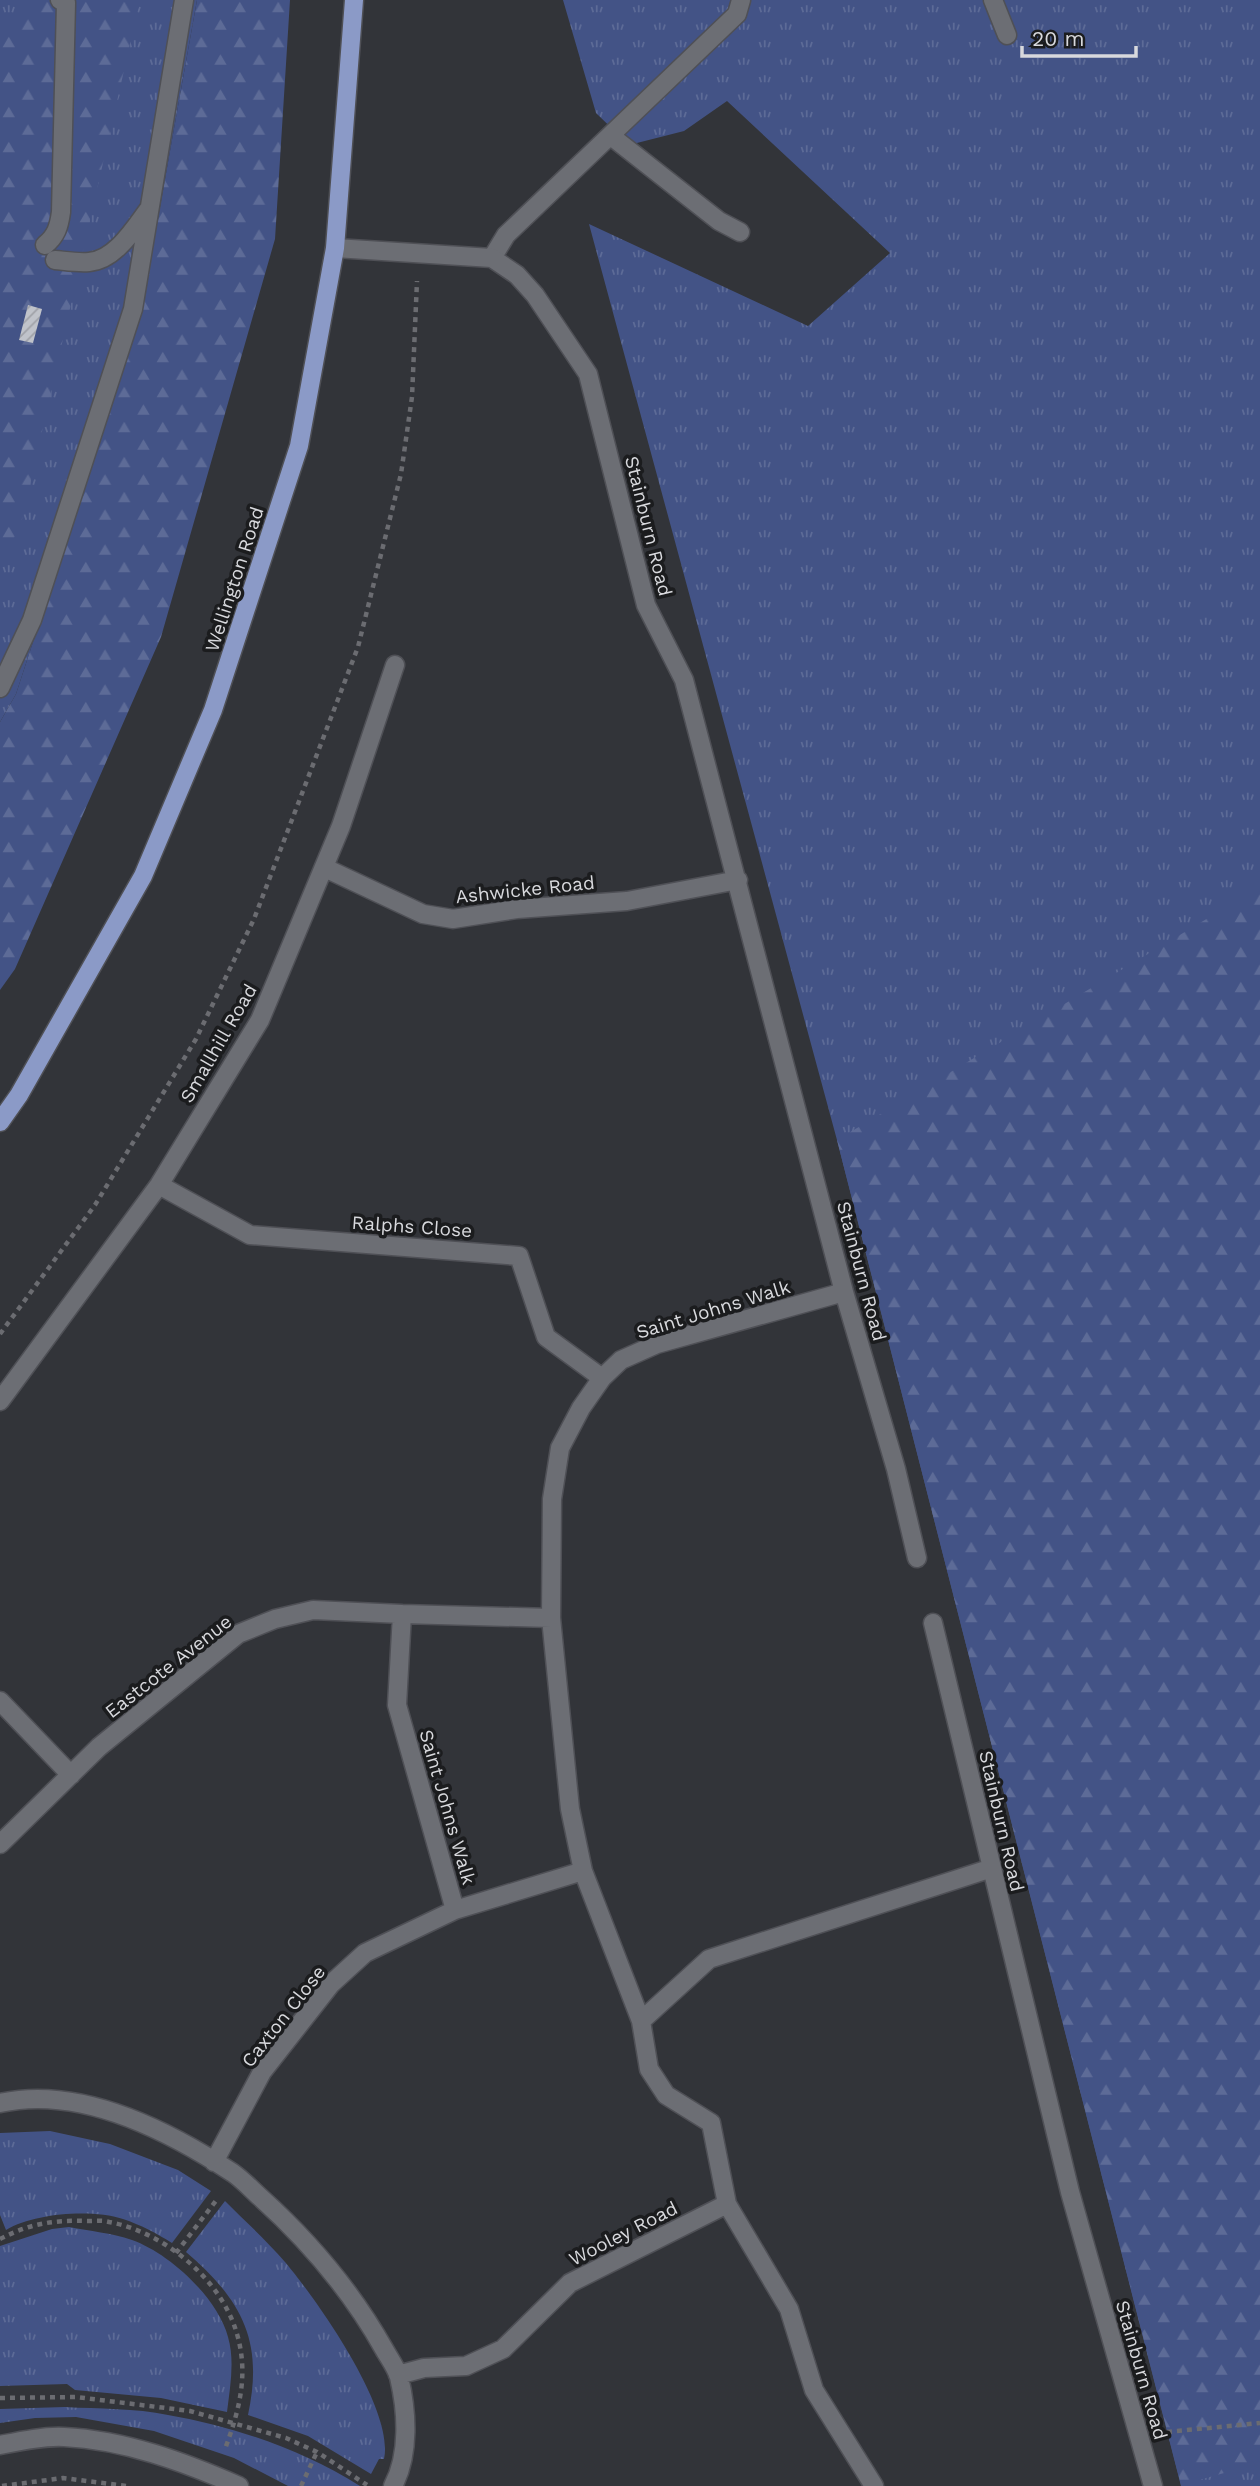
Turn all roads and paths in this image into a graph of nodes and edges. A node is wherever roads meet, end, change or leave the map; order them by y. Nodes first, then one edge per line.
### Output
1 (60, 0) edge
2 (184, 0) edge
3 (354, 0) edge
4 (741, 0) edge
5 (993, 0) edge
6 (1007, 35) dead end
7 (611, 136) junction
8 (150, 207) junction
9 (740, 232) dead end
10 (335, 248) junction
11 (420, 252) junction
12 (492, 258) junction
13 (395, 665) dead end
14 (0, 688) edge
15 (325, 868) junction
16 (738, 880) junction
17 (0, 1122) edge
18 (159, 1185) junction
19 (844, 1292) junction
20 (0, 1334) edge
21 (602, 1378) junction
22 (0, 1401) edge
23 (917, 1558) dead end
24 (402, 1614) junction
25 (551, 1618) junction
26 (933, 1623) dead end
27 (0, 1701) edge
28 (71, 1775) junction
29 (0, 1844) edge
30 (992, 1868) junction
31 (583, 1871) junction
32 (455, 1910) junction
33 (641, 2021) junction
34 (0, 2103) edge
35 (214, 2162) junction
36 (218, 2197) dead end
37 (727, 2204) junction
38 (0, 2238) edge
39 (176, 2253) junction
40 (398, 2375) junction
41 (0, 2398) edge
42 (1260, 2423) edge
43 (235, 2424) junction
44 (1138, 2434) junction
45 (0, 2445) edge
46 (317, 2452) junction
47 (2, 2486) edge
48 (127, 2486) edge
49 (239, 2486) edge
50 (300, 2486) edge
51 (368, 2486) edge
52 (393, 2486) edge
53 (874, 2486) edge
54 (1153, 2486) edge

1 - 8 street
2 - 8 street
3 - 10 main road, Wellington Road
4 - 7 street
5 - 6 street
7 - 9 street
7 - 12 street
8 - 14 street
10 - 11 street
10 - 17 main road, Wellington Road
11 - 12 street
11 - 20 path
12 - 16 street, Stainburn Road
13 - 15 street, Smallhill Road
15 - 16 street, Ashwicke Road
15 - 18 street, Smallhill Road
16 - 19 street, Stainburn Road
18 - 21 street, Ralphs Close
18 - 22 street, Smallhill Road
19 - 21 street, Saint Johns Walk
19 - 23 street, Stainburn Road
21 - 25 street, Saint Johns Walk
24 - 25 street
24 - 28 street, Eastcote Avenue
24 - 32 street, Saint Johns Walk
25 - 31 street, Saint Johns Walk
26 - 30 street, Stainburn Road
27 - 28 street
28 - 29 street, Eastcote Avenue
30 - 33 street
30 - 44 street, Stainburn Road
31 - 32 street, Caxton Close
31 - 33 street, Saint Johns Walk
32 - 35 street, Caxton Close
33 - 37 street, Saint Johns Walk
34 - 35 street
35 - 40 street
36 - 39 path
37 - 40 street, Wooley Road
37 - 53 street, Saint Johns Walk
38 - 39 path
39 - 43 path
40 - 52 street
41 - 43 path
42 - 44 path
43 - 46 path
44 - 54 street, Stainburn Road
45 - 49 street
46 - 50 path
46 - 51 path
47 - 48 path

